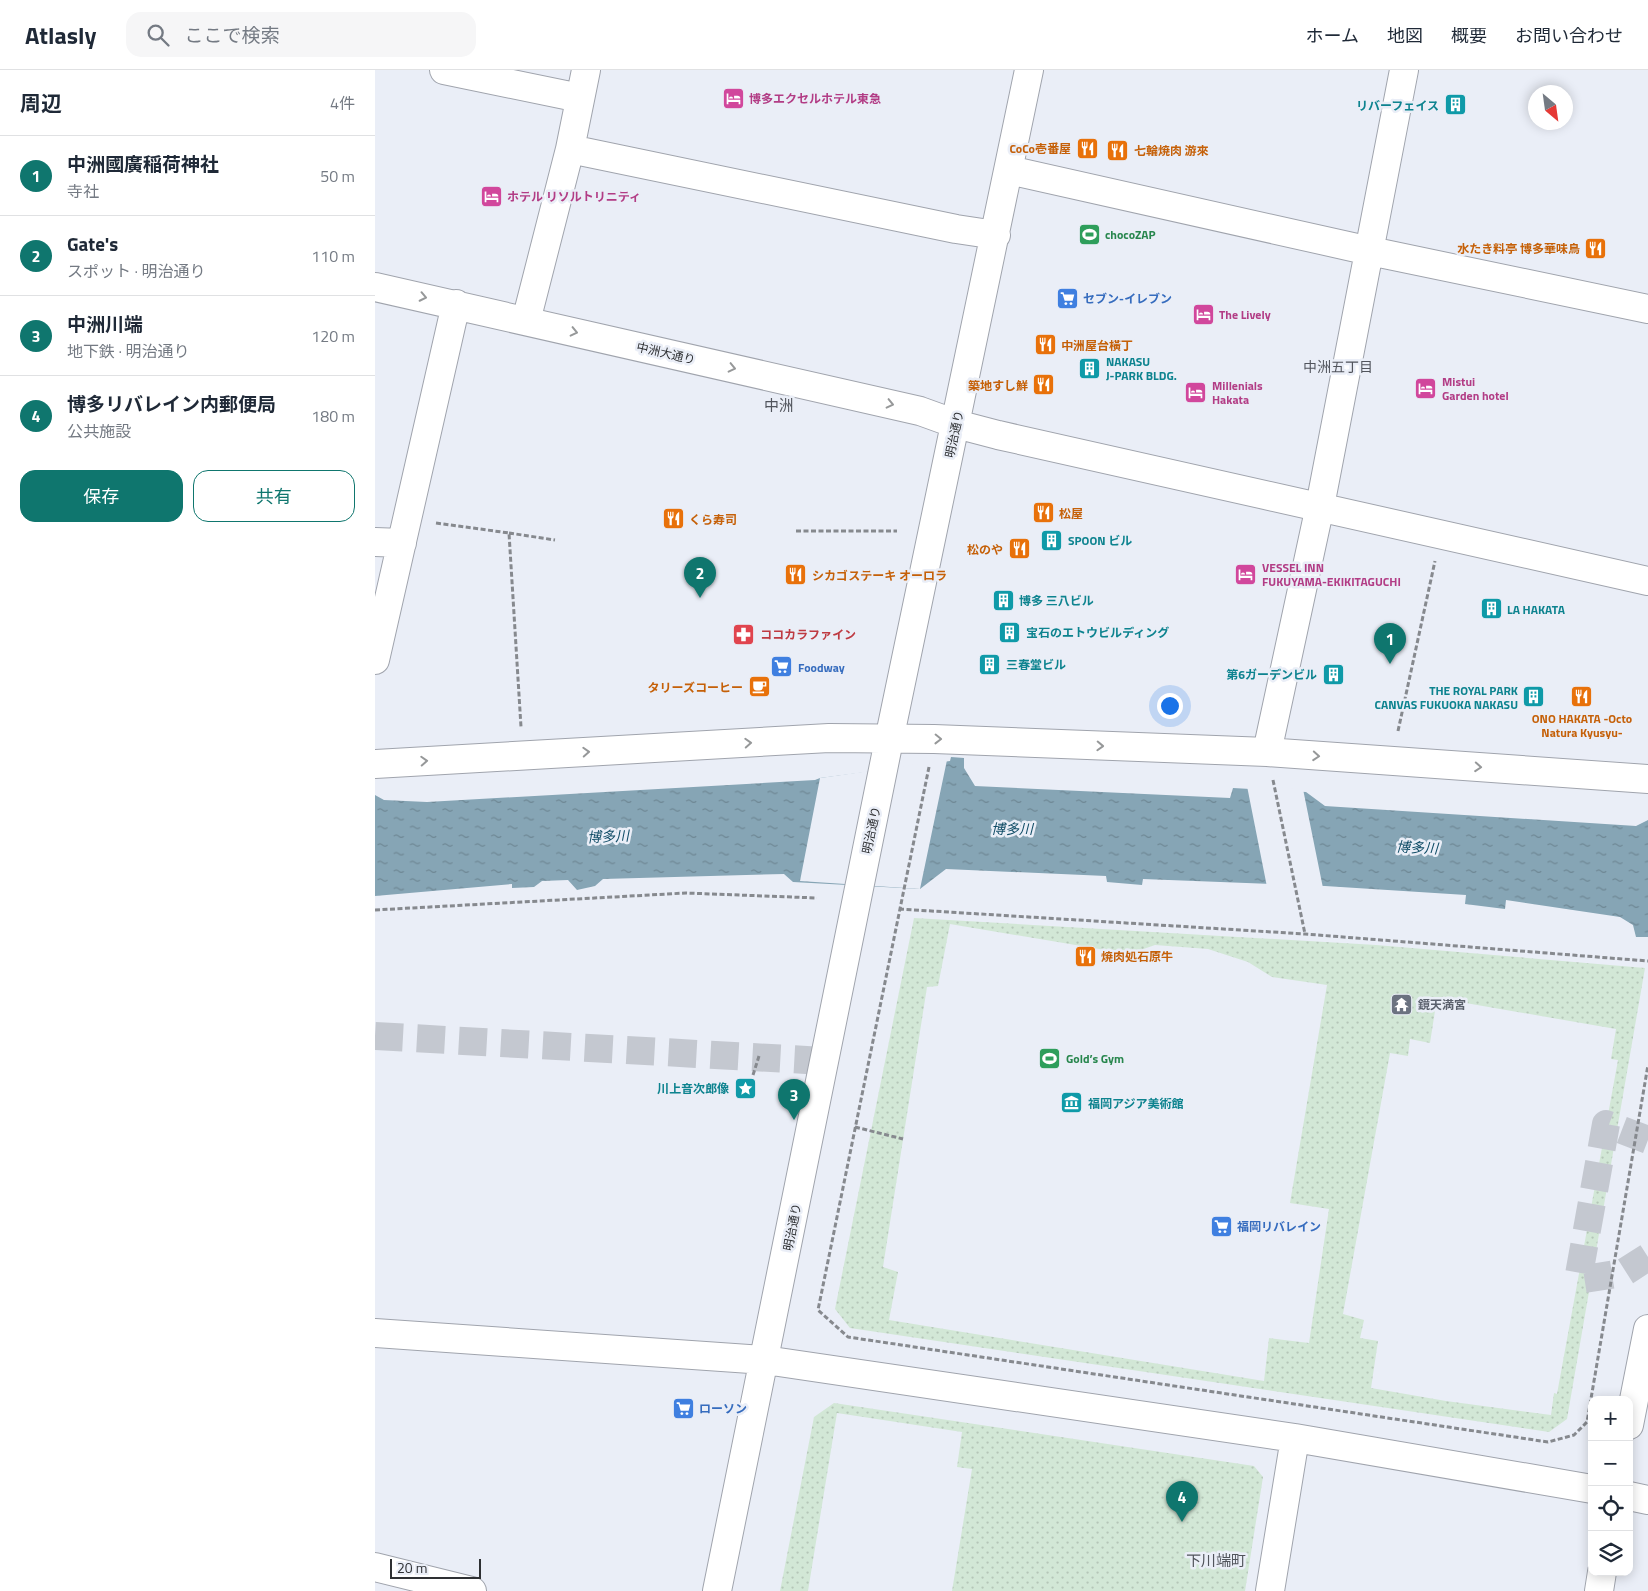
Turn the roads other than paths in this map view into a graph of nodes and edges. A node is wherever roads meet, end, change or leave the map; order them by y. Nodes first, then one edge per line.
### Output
1 (444, 70) edge
2 (586, 70) edge
3 (1029, 70) edge
4 (1404, 70) edge
5 (580, 98) junction
6 (570, 149) junction
7 (1009, 170) junction
8 (996, 235) junction
9 (1370, 252) junction
10 (375, 287) edge
11 (456, 304) junction
12 (1648, 309) edge
13 (526, 321) junction
14 (955, 424) junction
15 (1320, 506) junction
16 (405, 531) junction
17 (375, 542) edge
18 (1648, 581) edge
19 (375, 660) edge
20 (889, 740) junction
21 (375, 764) edge
22 (1270, 765) junction
23 (1648, 780) edge
24 (1648, 1329) edge
25 (375, 1333) edge
26 (765, 1360) junction
27 (1633, 1405) edge
28 (1295, 1438) junction
29 (1588, 1488) edge
30 (1633, 1497) edge
31 (1648, 1500) edge
32 (375, 1568) edge
33 (1601, 1576) edge
34 (472, 1591) edge
35 (717, 1591) edge
36 (1270, 1591) edge
37 (1599, 1591) edge

1 - 5 street
2 - 5 street
3 - 7 street, 明治通り
4 - 9 street
5 - 6 street
6 - 8 street
6 - 13 street
7 - 8 street, 明治通り
7 - 9 street
8 - 14 street, 明治通り
9 - 12 street
9 - 15 street
10 -> 11 street, 中洲大通り
11 - 13 street, 中洲大通り
11 - 16 street
13 -> 14 street, 中洲大通り
14 - 15 street, 中洲大通り
14 - 20 street, 明治通り
15 - 18 street, 中洲大通り
15 - 22 street
16 - 17 street
16 - 19 street
21 -> 20 street
20 -> 22 street
20 - 26 street, 明治通り
22 -> 23 street
24 - 27 street
25 - 26 street
26 - 28 street
26 - 35 street, 明治通り
28 - 29 street
28 - 36 street
30 - 31 street
32 - 34 street
33 - 37 street

